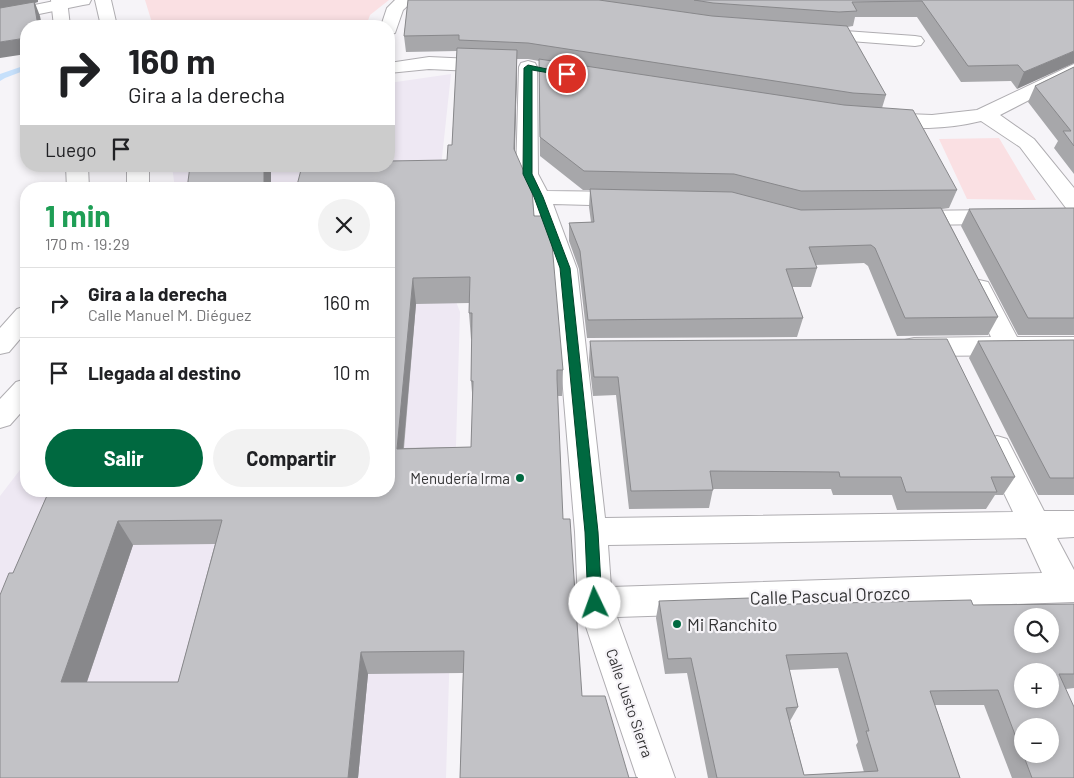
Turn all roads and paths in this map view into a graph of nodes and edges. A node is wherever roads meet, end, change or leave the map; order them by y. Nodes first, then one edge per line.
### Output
1 (83, 0) edge
2 (103, 0) edge
3 (406, 0) edge
4 (59, 2) edge
5 (0, 17) edge
6 (61, 20) edge
7 (108, 20) edge
8 (392, 20) edge
9 (798, 32) edge
10 (915, 41) dead end
11 (395, 67) edge
12 (1074, 70) edge
13 (986, 114) junction
14 (866, 118) edge
15 (539, 197) junction
16 (644, 199) edge
17 (1074, 203) edge
18 (1074, 216) edge
19 (884, 218) edge
20 (943, 218) junction
21 (956, 243) edge
22 (970, 269) edge
23 (20, 322) edge
24 (0, 344) edge
25 (1009, 346) junction
26 (1074, 346) edge
27 (888, 347) edge
28 (948, 347) junction
29 (961, 373) edge
30 (20, 395) edge
31 (0, 417) edge
32 (987, 427) edge
33 (1074, 524) edge
34 (1035, 525) junction
35 (591, 532) junction
36 (1070, 588) edge
37 (595, 603) junction
38 (656, 778) edge

1 - 4 street
2 - 7 street
3 - 8 street
4 - 5 street
4 - 6 street
9 - 10 street
11 - 15 street, Calle Justo Sierra
12 - 13 street
13 - 14 street
13 - 17 street
15 - 16 street
15 - 35 street, Calle Justo Sierra
18 - 20 street
19 - 20 street
20 - 21 street
22 - 25 street
23 - 24 street
25 - 26 street
25 - 28 street
27 - 28 street
28 - 29 street
30 - 31 street
32 - 34 street, Calle Pascual Orozco
33 - 34 street
34 - 35 street
34 - 36 street, Calle Pascual Orozco
35 - 37 street, Calle Justo Sierra
36 - 37 street, Calle Pascual Orozco
37 - 38 street, Calle Justo Sierra

